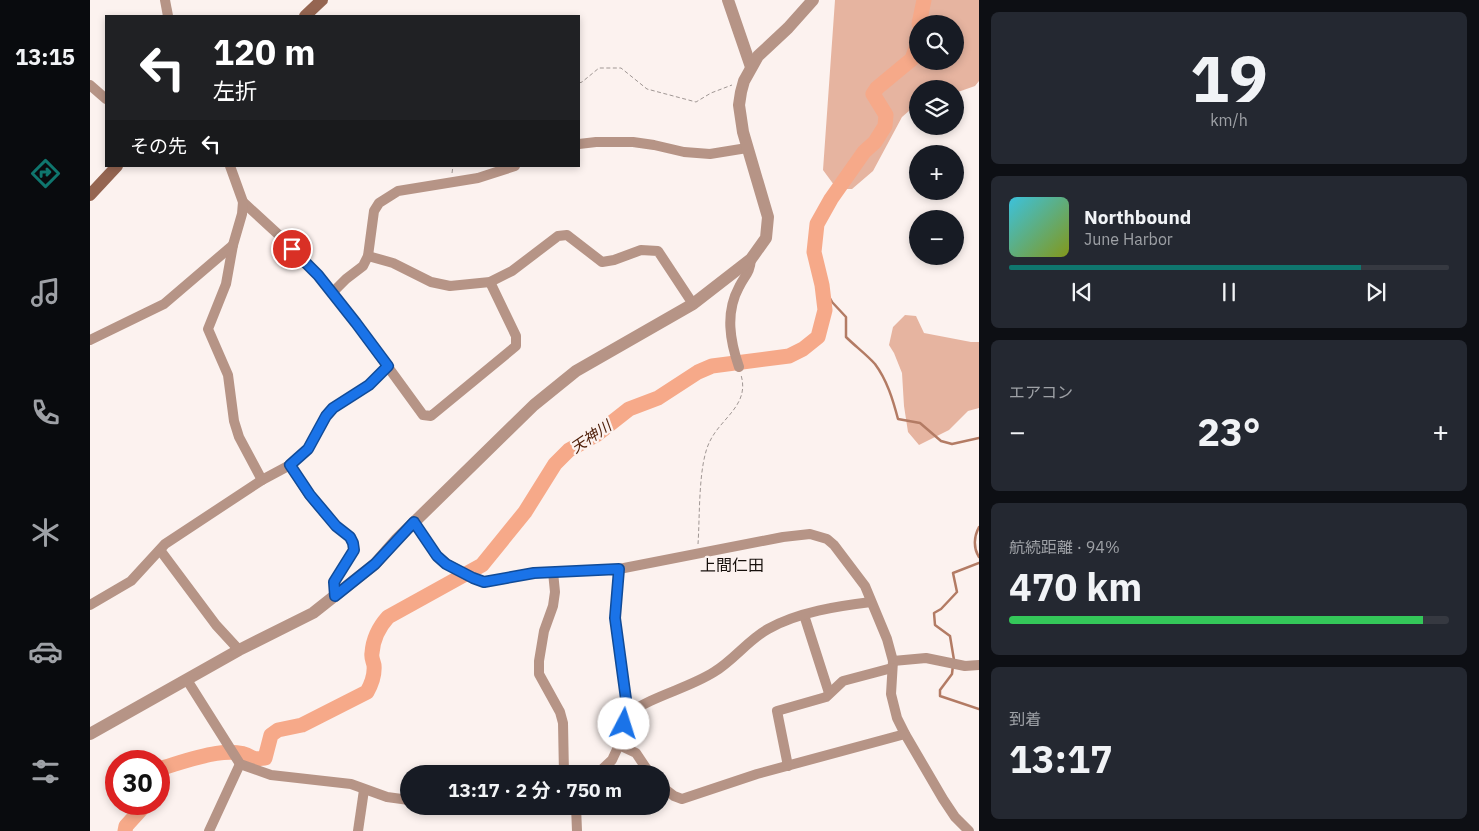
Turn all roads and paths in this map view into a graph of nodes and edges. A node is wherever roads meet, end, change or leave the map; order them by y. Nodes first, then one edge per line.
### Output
1 (166, 0) edge
2 (322, 0) edge
3 (728, 0) edge
4 (813, 0) edge
5 (168, 15) edge
6 (306, 15) edge
7 (750, 67) junction
8 (744, 81) junction
9 (580, 83) edge
10 (90, 85) edge
11 (105, 98) edge
12 (580, 144) edge
13 (747, 148) junction
14 (116, 167) edge
15 (230, 167) edge
16 (512, 167) edge
17 (90, 195) edge
18 (243, 202) junction
19 (233, 246) junction
20 (368, 256) junction
21 (751, 258) junction
22 (490, 282) junction
23 (332, 294) junction
24 (693, 304) junction
25 (90, 340) edge
26 (388, 366) junction
27 (739, 367) joint
28 (290, 465) junction
29 (262, 480) junction
30 (414, 522) junction
31 (160, 550) junction
32 (697, 553) junction
33 (619, 569) junction
34 (553, 572) junction
35 (335, 596) junction
36 (871, 602) junction
37 (90, 605) edge
38 (804, 615) junction
39 (239, 650) junction
40 (892, 665) junction
41 (979, 665) edge
42 (187, 680) junction
43 (829, 693) junction
44 (628, 714) junction
45 (90, 734) edge
46 (905, 734) junction
47 (619, 745) junction
48 (240, 764) junction
49 (564, 765) edge
50 (607, 765) edge
51 (644, 765) edge
52 (788, 766) junction
53 (364, 790) junction
54 (670, 793) edge
55 (400, 799) edge
56 (576, 815) edge
57 (209, 831) edge
58 (358, 831) edge
59 (577, 831) edge
60 (969, 831) edge

1 - 5 street
2 - 6 main road
3 - 7 street
4 - 7 street
7 - 8 street
8 - 9 path
8 - 13 street
10 - 11 street
12 - 13 street
13 - 21 street
14 - 17 main road
15 - 18 street
16 - 20 street
18 - 19 street
18 - 23 street
19 - 25 street
19 - 29 street
20 - 22 street
20 - 23 street
21 - 24 street
21 - 27 street
22 - 24 street
22 - 26 street
23 - 26 street
24 - 30 street
26 - 28 street
27 - 32 path
28 - 29 street
28 - 35 street
29 - 31 street
30 - 34 street
30 - 35 street
31 - 37 street
31 - 39 street
32 - 33 street
32 - 36 street
33 - 34 street
33 - 44 street
34 - 49 street
35 - 39 street
36 - 38 street
36 - 40 street
38 - 43 street
38 - 44 street
39 - 42 street
40 - 41 street
40 - 43 street
40 - 46 street
42 - 45 street
42 - 48 street
43 - 52 street
44 - 47 street
46 - 52 street
46 - 60 street
47 - 50 street
47 - 51 street
48 - 53 street
48 - 57 street
52 - 54 street
53 - 55 street
53 - 58 street
56 - 59 street

